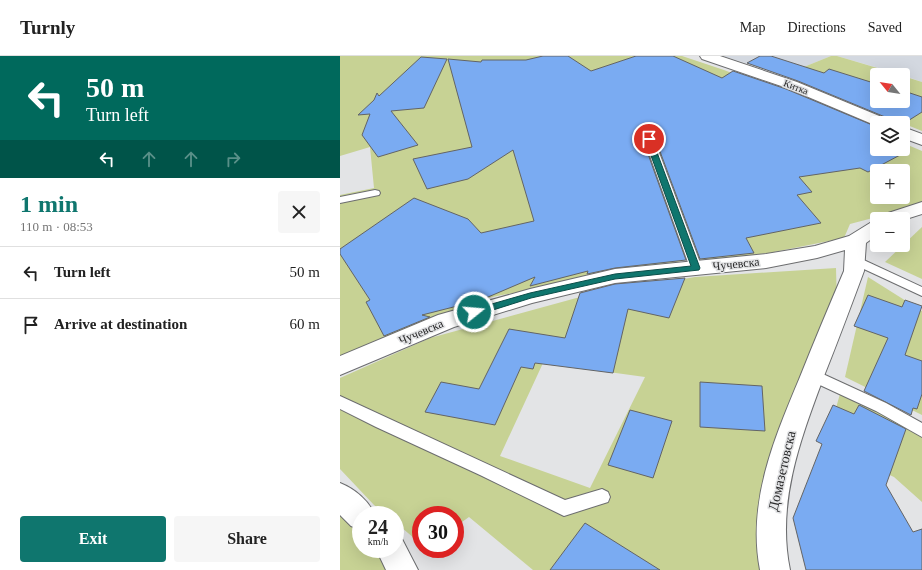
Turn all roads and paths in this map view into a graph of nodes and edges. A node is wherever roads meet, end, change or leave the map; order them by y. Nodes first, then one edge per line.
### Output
1 (707, 56) edge
2 (870, 117) edge
3 (910, 135) edge
4 (649, 139) dead end
5 (922, 140) edge
6 (375, 193) dead end
7 (340, 200) edge
8 (922, 208) edge
9 (910, 212) edge
10 (870, 235) edge
11 (856, 250) junction
12 (696, 268) junction
13 (922, 292) edge
14 (340, 366) edge
15 (812, 375) junction
16 (340, 402) edge
17 (922, 431) edge
18 (340, 496) edge
19 (602, 497) dead end
20 (352, 507) edge
21 (397, 558) edge
22 (403, 570) edge
23 (775, 570) edge

1 - 2 street, Китка
3 - 5 street
4 - 12 lane
6 - 7 lane
8 - 9 street
10 - 11 street, Чучевска
11 - 12 street, Чучевска
11 - 13 lane
11 - 15 street, Домазетовска
12 - 14 street, Чучевска
15 - 17 lane
15 - 23 street, Домазетовска
16 - 19 lane
18 - 20 street
21 - 22 street

